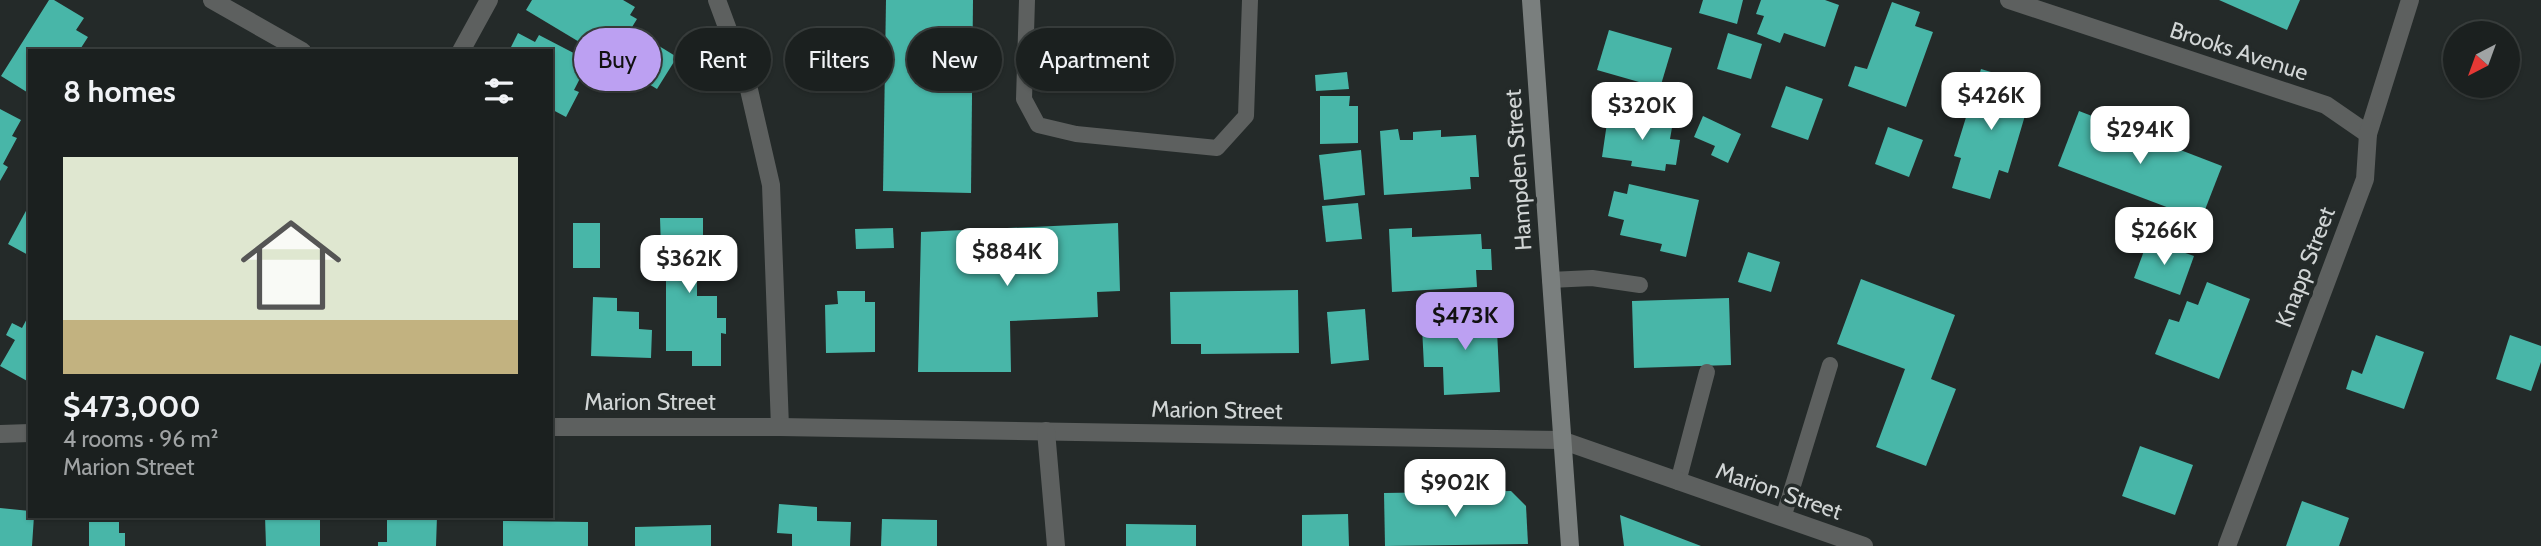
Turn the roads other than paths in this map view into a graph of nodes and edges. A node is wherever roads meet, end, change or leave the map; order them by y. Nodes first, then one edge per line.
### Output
1 (212, 0) edge
2 (489, 0) edge
3 (717, 0) edge
4 (1027, 0) edge
5 (1250, 0) edge
6 (1531, 0) edge
7 (2009, 0) edge
8 (2410, 0) edge
9 (298, 49) edge
10 (462, 49) edge
11 (2368, 134) junction
12 (1550, 280) junction
13 (1640, 285) dead end
14 (1830, 365) dead end
15 (1707, 372) dead end
16 (553, 427) edge
17 (780, 427) junction
18 (1046, 431) junction
19 (28, 433) edge
20 (0, 434) edge
21 (1561, 440) junction
22 (1678, 482) junction
23 (1783, 518) junction
24 (1056, 546) edge
25 (1570, 546) edge
26 (1864, 546) edge
27 (2227, 546) edge

1 - 9 street
2 - 10 street
3 - 17 street
4 - 5 lane
6 - 12 main road, Hampden Street
7 - 11 street, Brooks Avenue
8 - 11 street, Knapp Street
11 - 27 street, Knapp Street
12 - 13 lane
12 - 21 main road, Hampden Street
14 - 23 lane
15 - 22 lane
16 - 17 street, Marion Street
17 - 18 street, Marion Street
18 - 21 street, Marion Street
18 - 24 street
19 - 20 street
21 - 22 street, Marion Street
21 - 25 main road, Hampden Street
22 - 23 street, Marion Street
23 - 26 street, Marion Street

